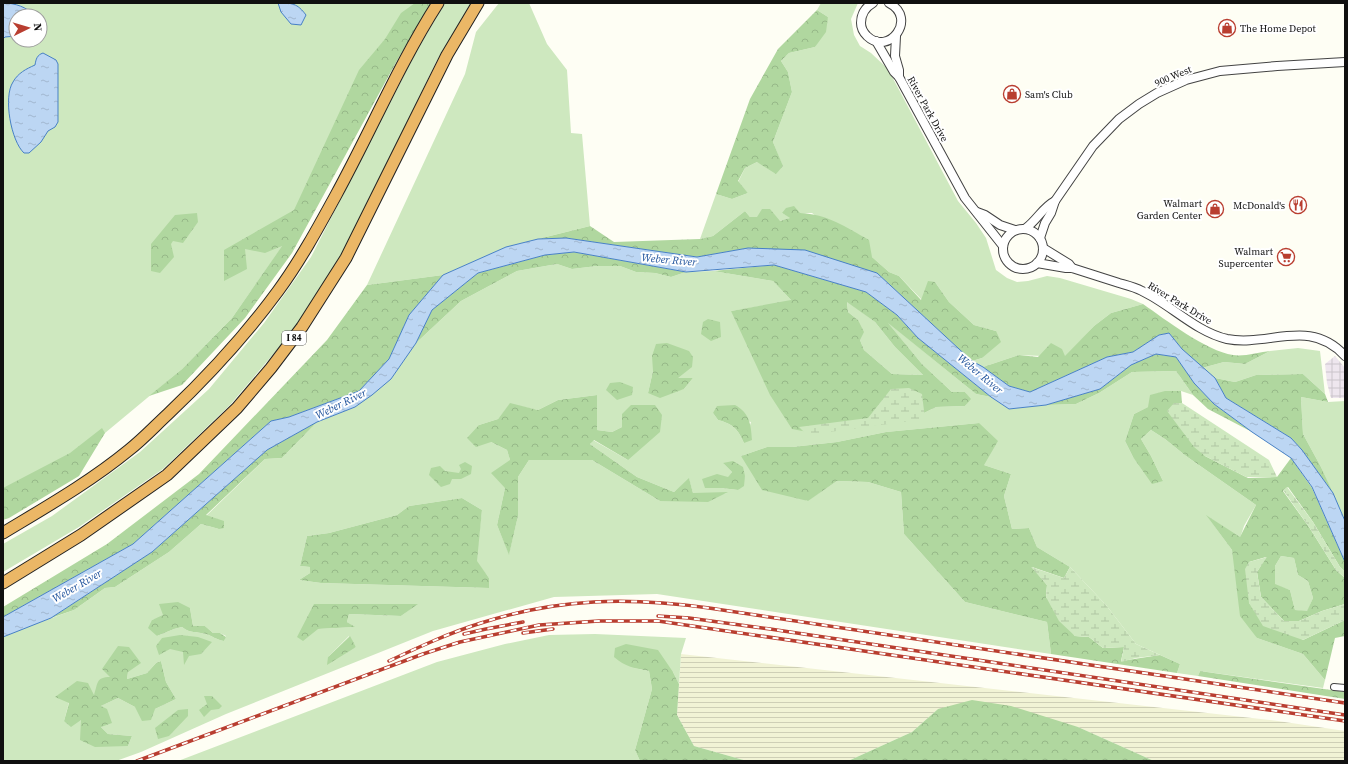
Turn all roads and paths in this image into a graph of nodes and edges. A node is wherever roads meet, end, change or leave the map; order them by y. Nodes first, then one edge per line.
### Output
1 (438, 3) edge
2 (478, 3) edge
3 (889, 3) edge
4 (870, 4) edge
5 (896, 36) junction
6 (876, 41) junction
7 (1345, 62) edge
8 (899, 77) junction
9 (1055, 201) junction
10 (977, 212) junction
11 (1026, 228) junction
12 (1015, 230) junction
13 (1040, 238) junction
14 (1003, 246) junction
15 (1043, 248) junction
16 (1037, 263) junction
17 (1072, 268) junction
18 (1345, 356) edge
19 (3, 532) edge
20 (3, 583) edge
21 (1334, 687) dead end
22 (1345, 688) edge

1 - 19 highway
2 - 20 highway, I 84
3 - 5 street, River Park Drive
4 - 6 street, River Park Drive
5 - 6 street
5 - 8 street, River Park Drive
6 - 8 street, River Park Drive
7 - 9 street, 900 West
8 - 10 street, River Park Drive
9 - 11 street, 900 West
9 - 13 street, 900 West
10 - 12 street, River Park Drive
10 - 14 street, River Park Drive
11 - 12 street
11 - 13 street
12 - 14 street
13 - 15 street
14 - 16 street
15 - 16 street
15 - 17 street, River Park Drive
16 - 17 street, River Park Drive
17 - 18 street, River Park Drive
21 - 22 street

